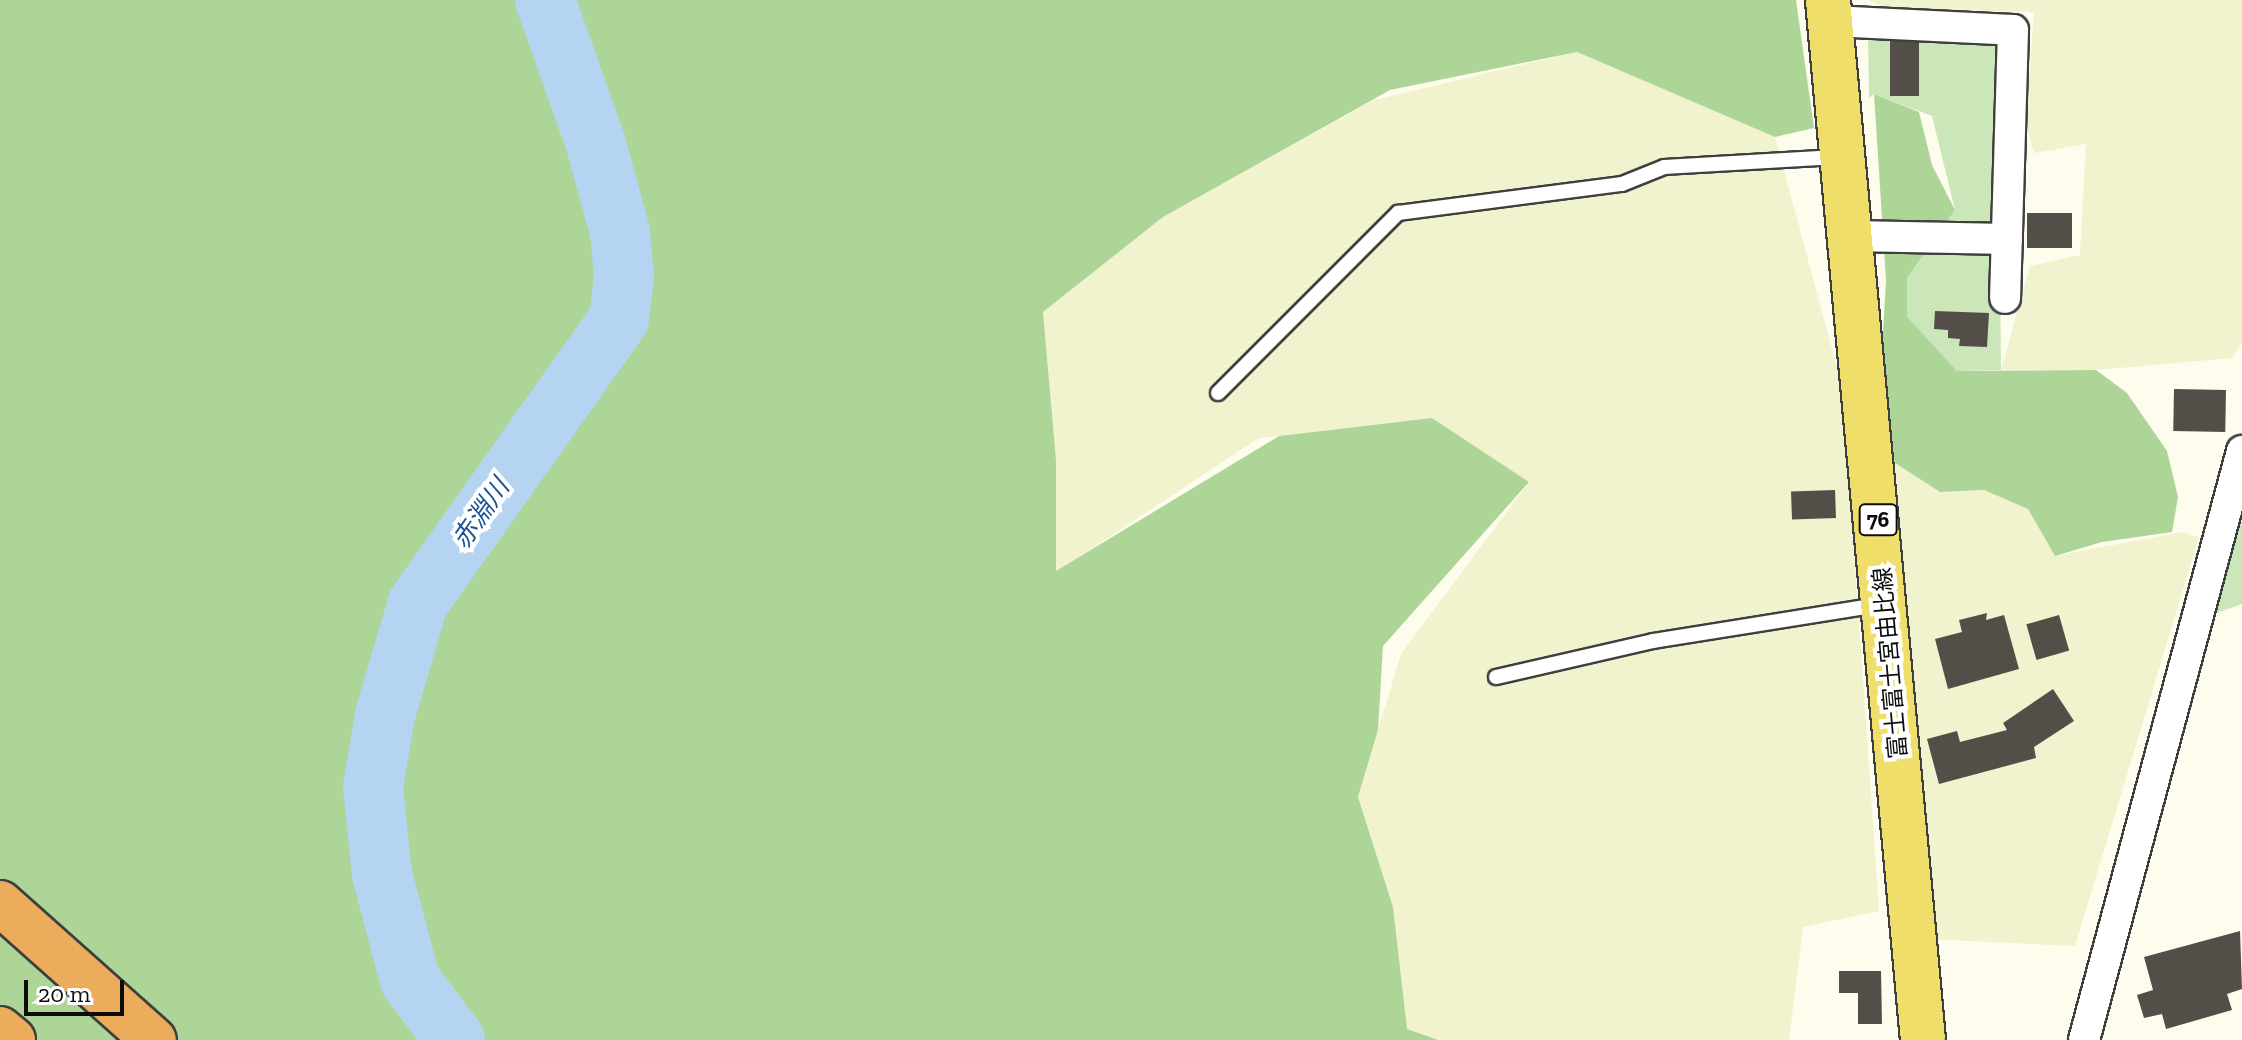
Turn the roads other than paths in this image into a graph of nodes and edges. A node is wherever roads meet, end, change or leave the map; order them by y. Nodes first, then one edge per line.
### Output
1 (1830, 10) edge
2 (1846, 157) junction
3 (1853, 236) junction
4 (2007, 239) junction
5 (2005, 298) dead end
6 (1218, 393) dead end
7 (2242, 451) edge
8 (1885, 603) junction
9 (1496, 677) dead end
10 (0, 903) edge
11 (0, 1029) edge
12 (13, 1040) edge
13 (154, 1040) edge
14 (1923, 1040) edge
15 (2084, 1040) edge

1 - 2 main road, 富士富士宮由比線 / 76
1 - 4 street
2 - 3 main road, 富士富士宮由比線 / 76
2 - 6 lane
3 - 4 street
3 - 8 main road, 富士富士宮由比線 / 76
4 - 5 street
7 - 15 street
8 - 9 lane
8 - 14 main road, 富士富士宮由比線 / 76
10 - 13 highway
11 - 12 highway

